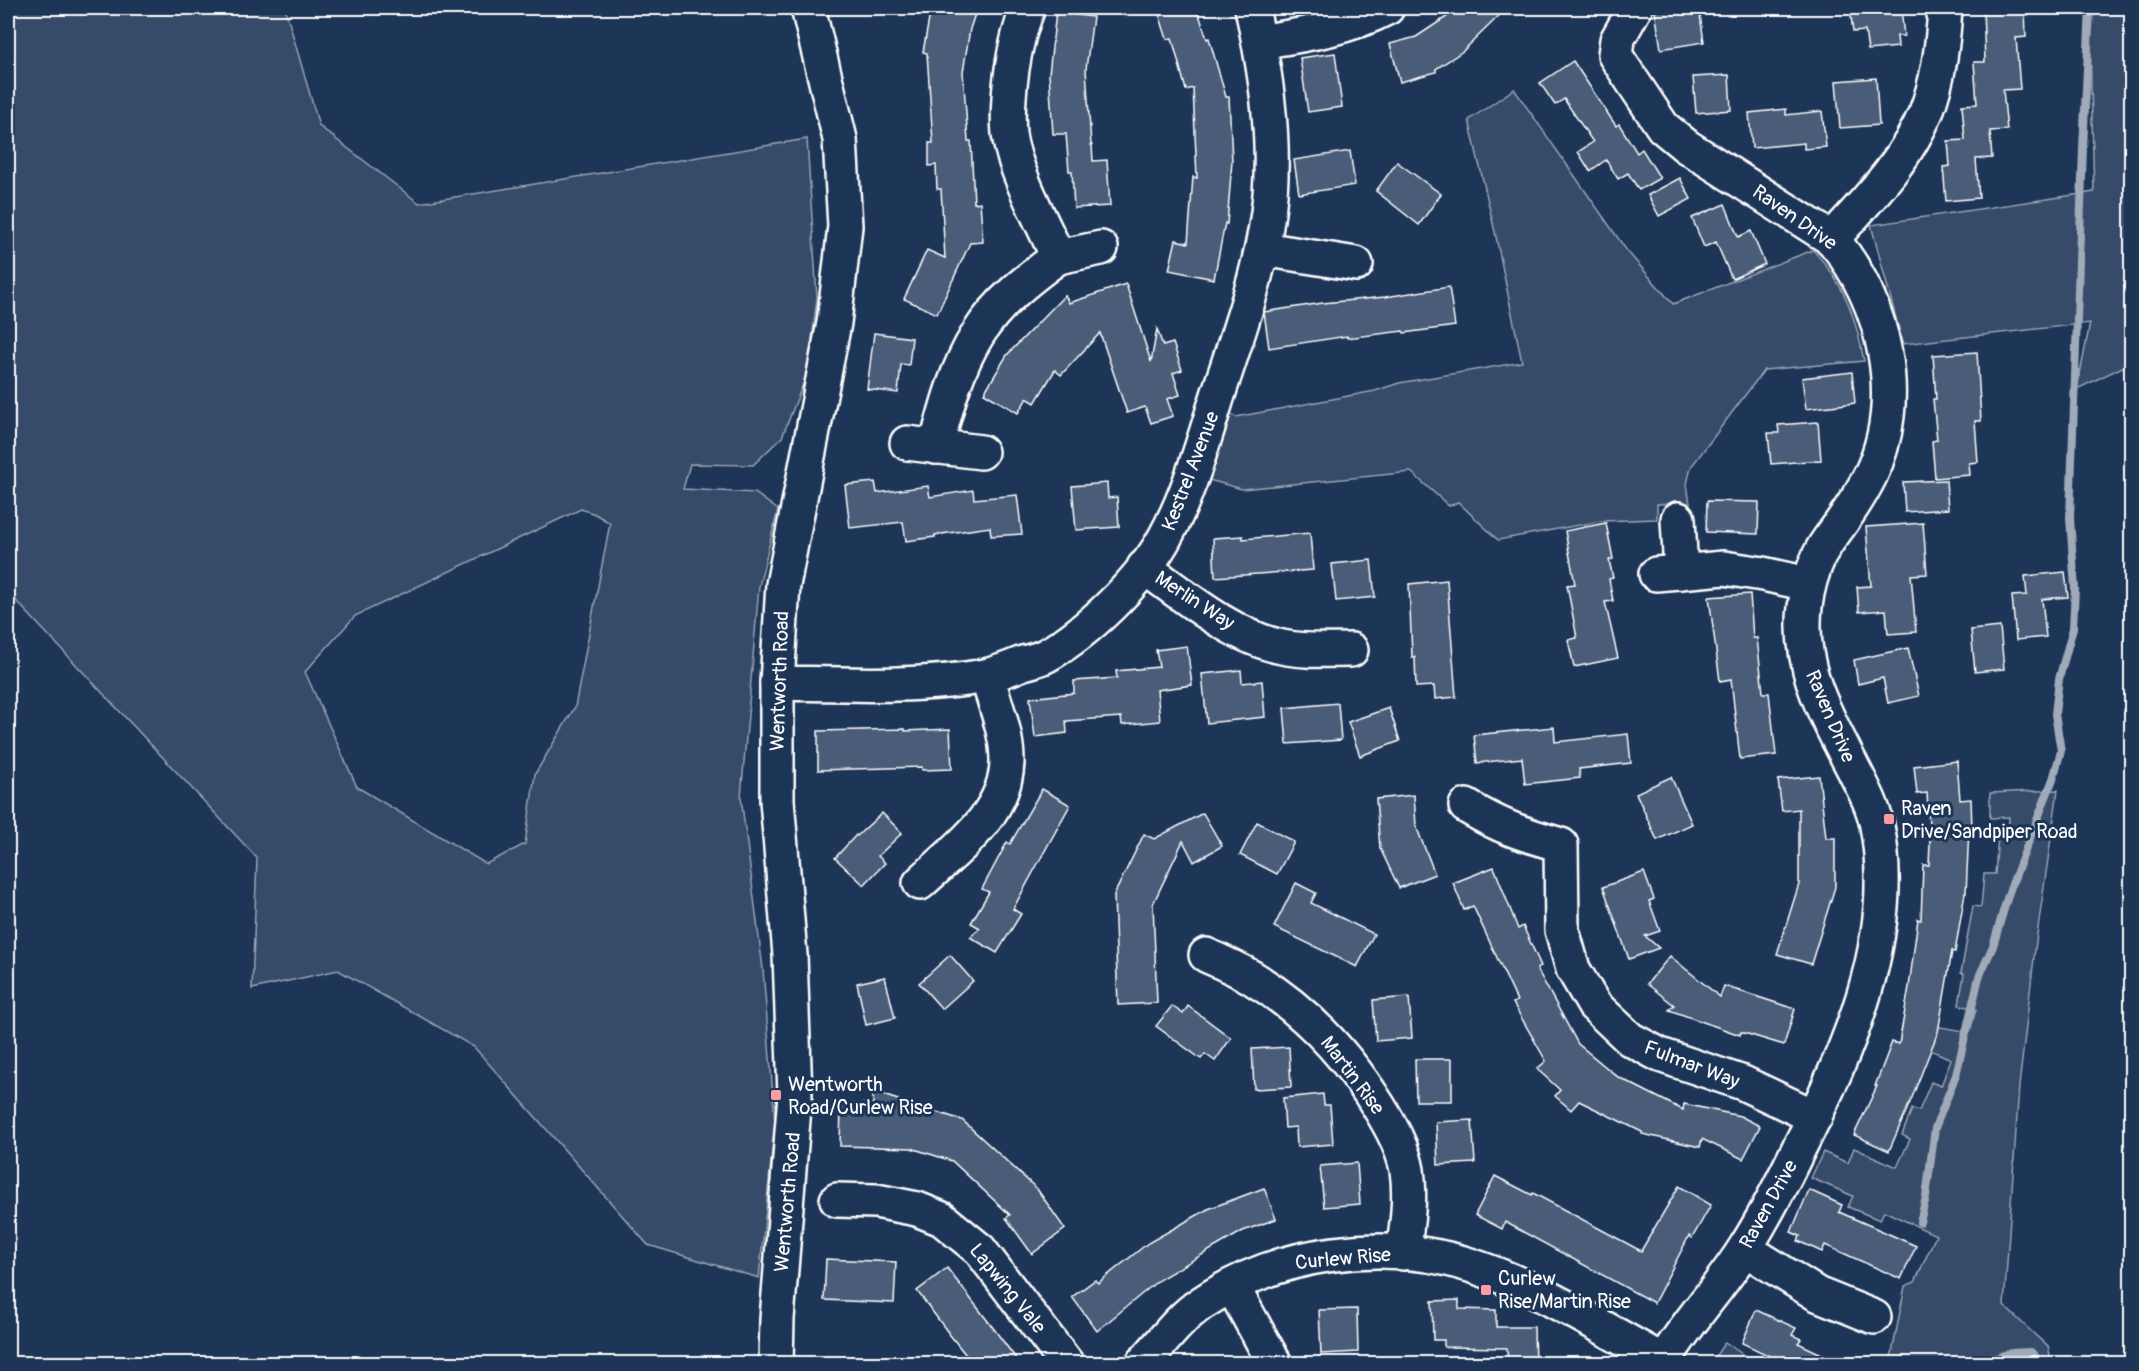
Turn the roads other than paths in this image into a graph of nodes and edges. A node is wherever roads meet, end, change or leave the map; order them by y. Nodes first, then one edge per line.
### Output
1 (808, 8) edge
2 (1028, 8) edge
3 (1252, 8) edge
4 (1387, 8) edge
5 (1635, 8) edge
6 (1945, 8) edge
7 (1260, 42) junction
8 (1832, 238) junction
9 (1101, 248) dead end
10 (1263, 249) junction
11 (1058, 257) junction
12 (1356, 264) dead end
13 (981, 452) dead end
14 (1678, 519) dead end
15 (1144, 567) junction
16 (1808, 584) junction
17 (1351, 650) dead end
18 (987, 676) junction
19 (777, 683) junction
20 (1466, 806) dead end
21 (921, 884) dead end
22 (1206, 955) dead end
23 (1815, 1117) junction
24 (837, 1200) dead end
25 (1745, 1249) junction
26 (1404, 1253) junction
27 (1232, 1286) junction
28 (1874, 1317) dead end
29 (1663, 1362) edge
30 (776, 1364) edge
31 (1067, 1364) edge
32 (1142, 1364) edge
33 (1275, 1364) edge

1 - 19 street, Wentworth Road
2 - 11 street
3 - 7 street, Kestrel Avenue
4 - 7 street
5 - 8 street, Raven Drive
6 - 8 street
7 - 10 street, Kestrel Avenue
8 - 16 street, Raven Drive
9 - 11 street
10 - 12 street
10 - 15 street, Kestrel Avenue
11 - 13 street
14 - 16 street
15 - 17 street, Merlin Way
15 - 18 street, Kestrel Avenue
16 - 23 street, Raven Drive
18 - 19 street, Kestrel Avenue
18 - 21 street
19 - 30 street, Wentworth Road
20 - 23 street, Fulmar Way
22 - 26 street, Martin Rise
23 - 25 street, Raven Drive
24 - 31 street, Lapwing Vale
25 - 28 street
25 - 29 street, Raven Drive
26 - 27 street, Curlew Rise
26 - 29 street, Curlew Rise
27 - 32 street, Curlew Rise
27 - 33 street

